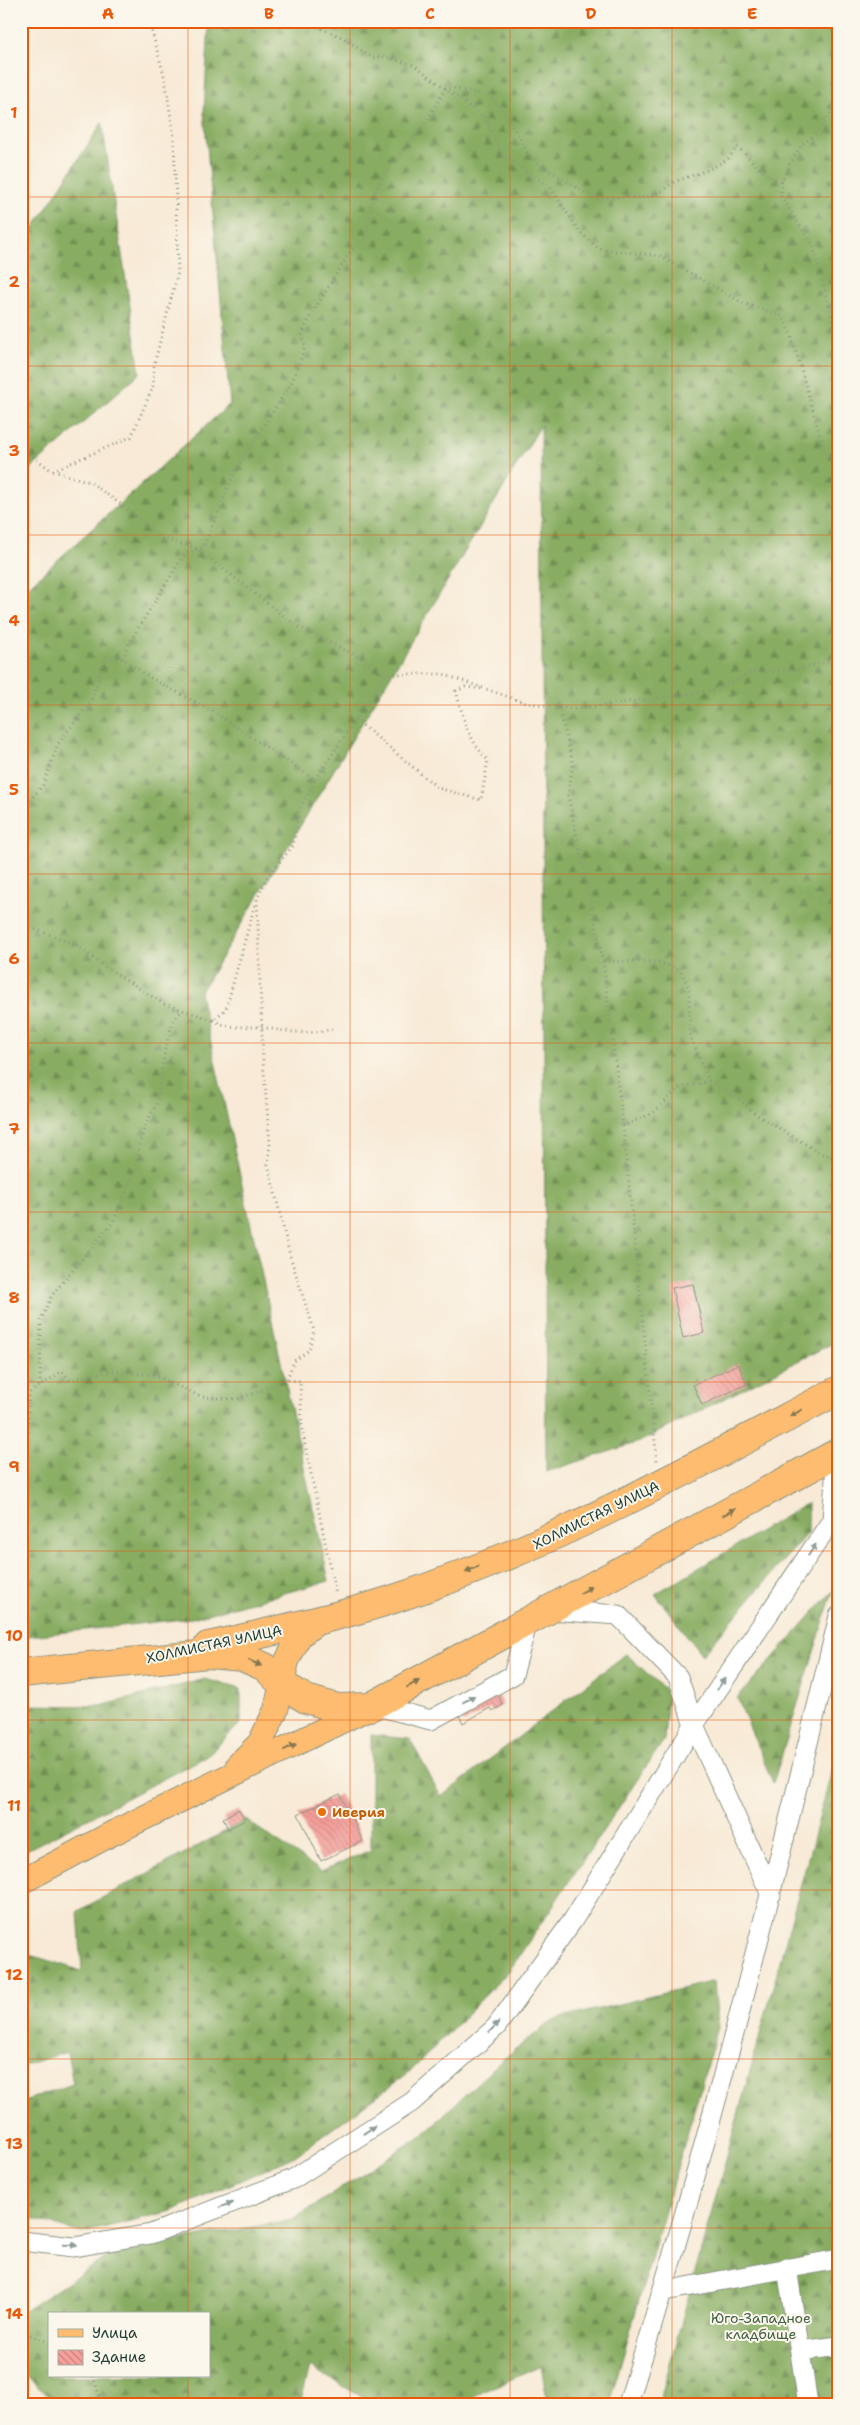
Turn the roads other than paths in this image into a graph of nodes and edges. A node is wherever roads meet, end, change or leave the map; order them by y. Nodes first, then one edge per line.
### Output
1 (839, 1390) edge
2 (838, 1452) edge
3 (836, 1523) edge
4 (539, 1616) junction
5 (839, 1616) edge
6 (330, 1618) junction
7 (138, 1661) junction
8 (21, 1674) edge
9 (282, 1684) junction
10 (372, 1706) junction
11 (694, 1725) junction
12 (199, 1791) junction
13 (21, 1882) edge
14 (771, 1895) junction
15 (21, 2241) edge
16 (839, 2259) edge
17 (787, 2268) junction
18 (664, 2290) junction
19 (839, 2346) edge
20 (800, 2351) junction
21 (628, 2404) edge
22 (808, 2404) edge

1 -> 6 highway, ХОЛМИСТАЯ УЛИЦА
2 - 3 lane
4 -> 2 highway, ХОЛМИСТАЯ УЛИЦА
11 -> 3 lane
10 -> 4 highway, ХОЛМИСТАЯ УЛИЦА
10 -> 4 lane
4 - 11 lane
5 - 14 lane
6 - 7 highway, ХОЛМИСТАЯ УЛИЦА
6 - 9 main road
7 - 8 highway
7 -> 9 highway, ХОЛМИСТАЯ УЛИЦА
9 - 10 highway, ХОЛМИСТАЯ УЛИЦА
9 - 12 main road
12 -> 10 main road
11 - 14 lane
15 -> 11 lane
12 - 13 main road
14 - 18 lane
16 - 17 lane
17 - 18 lane
17 - 20 lane
18 - 21 lane
19 - 20 lane
20 - 22 lane

